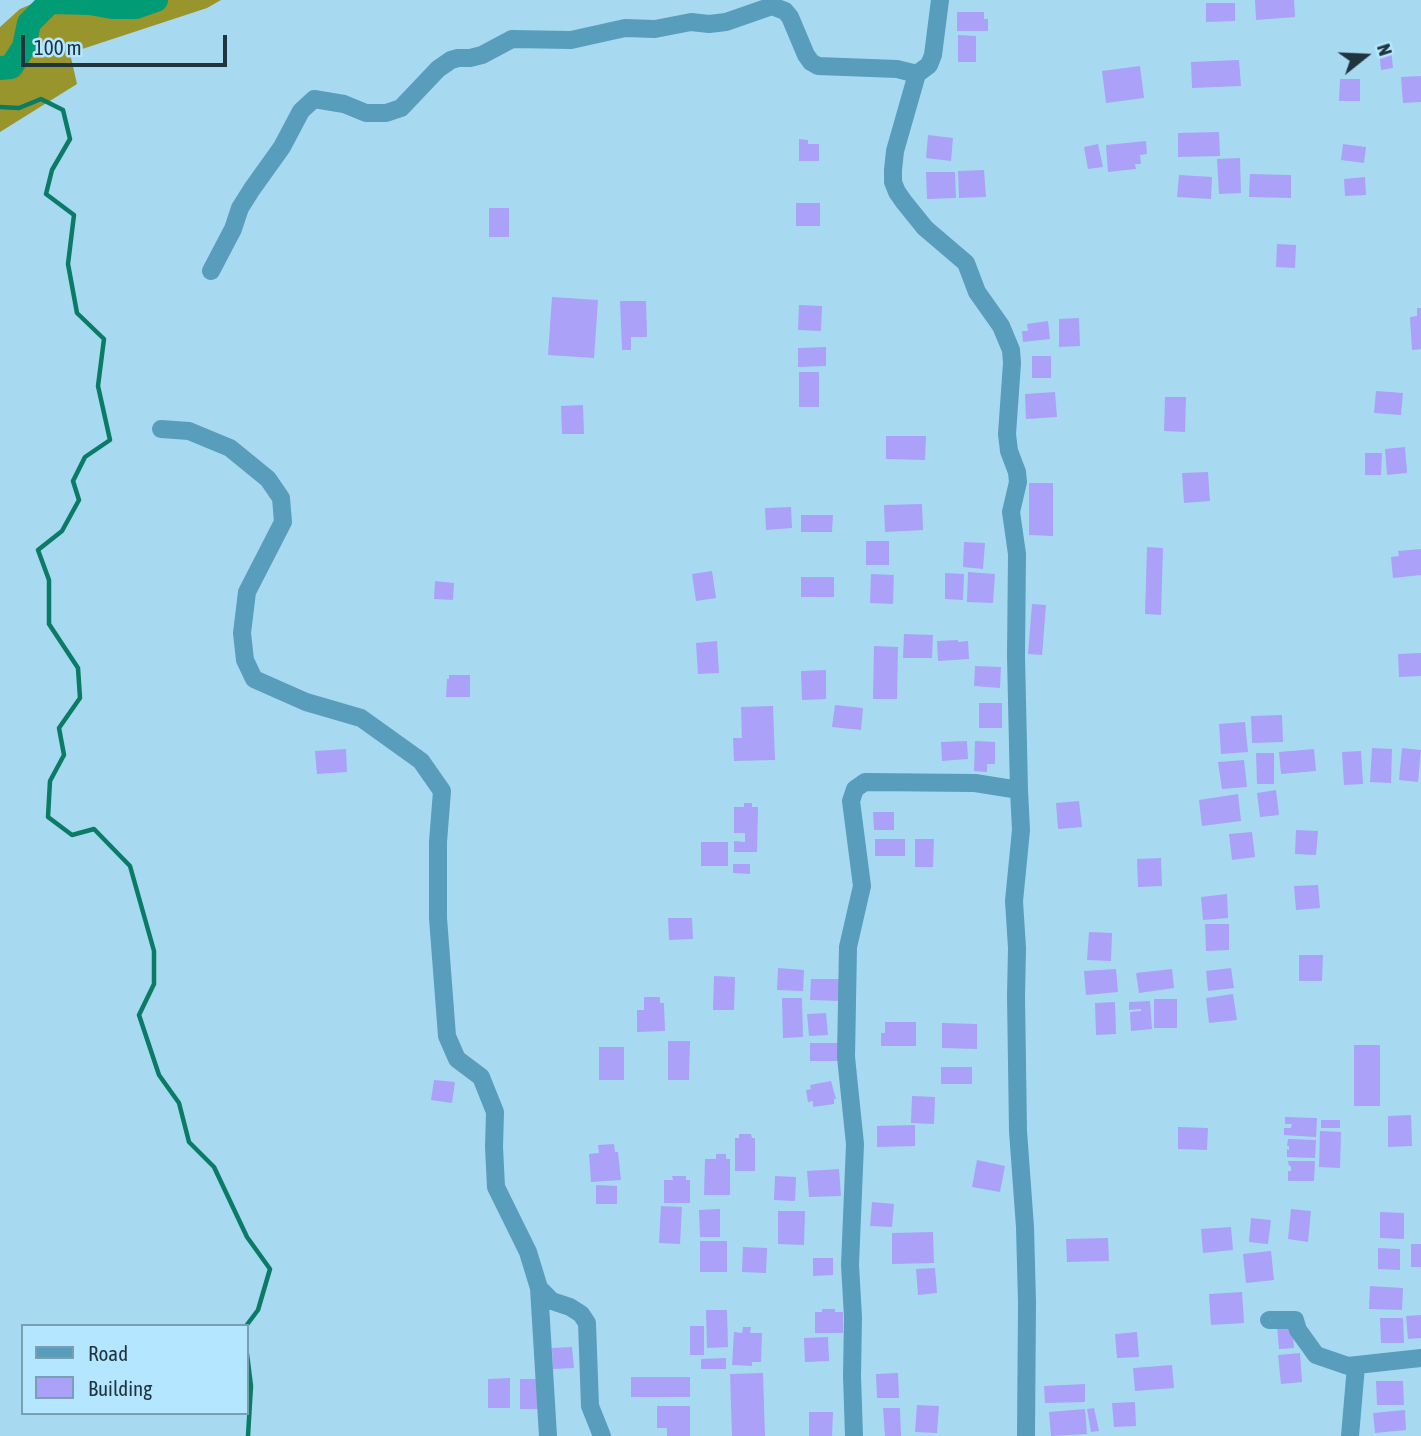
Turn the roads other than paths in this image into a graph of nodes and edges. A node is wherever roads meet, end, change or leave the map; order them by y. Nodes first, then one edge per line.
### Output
1 (940, 4) edge
2 (917, 74) junction
3 (211, 271) dead end
4 (161, 429) dead end
5 (1019, 790) junction
6 (540, 1288) junction
7 (1269, 1320) dead end
8 (1421, 1358) edge
9 (1356, 1366) junction
10 (548, 1436) edge
11 (602, 1436) edge
12 (854, 1436) edge
13 (1026, 1436) edge
14 (1350, 1436) edge

1 - 2 street
2 - 3 street
2 - 5 street
4 - 6 street
5 - 12 street
5 - 13 street
6 - 10 street
6 - 11 street
7 - 9 street
8 - 9 street
9 - 14 street

